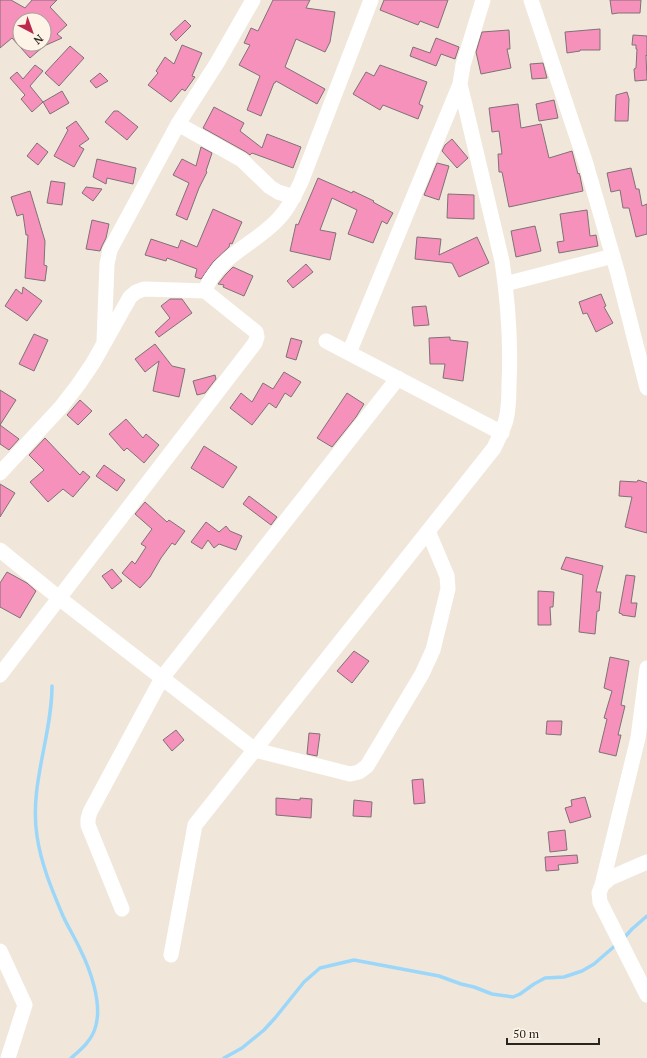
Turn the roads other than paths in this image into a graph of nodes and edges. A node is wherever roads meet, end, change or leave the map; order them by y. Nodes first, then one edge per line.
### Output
1 (252, 0) edge
2 (370, 0) edge
3 (483, 0) edge
4 (532, 0) edge
5 (460, 84) junction
6 (178, 124) junction
7 (294, 197) junction
8 (613, 256) junction
9 (505, 284) junction
10 (205, 291) junction
11 (326, 341) dead end
12 (104, 343) junction
13 (348, 353) junction
14 (398, 378) junction
15 (647, 388) edge
16 (502, 432) junction
17 (0, 473) edge
18 (428, 531) junction
19 (0, 550) edge
20 (59, 598) junction
21 (647, 668) edge
22 (0, 675) edge
23 (162, 678) junction
24 (255, 750) junction
25 (647, 862) edge
26 (602, 885) junction
27 (122, 909) dead end
28 (0, 951) edge
29 (171, 955) dead end
30 (647, 995) edge
31 (8, 1058) edge

1 - 6 street
2 - 7 street
3 - 5 street
4 - 8 street
5 - 9 street
5 - 13 street
6 - 7 street
6 - 12 street
7 - 10 street
8 - 9 street
8 - 15 street
9 - 16 street
10 - 12 street
10 - 20 street
11 - 13 street
12 - 17 street
13 - 14 street
14 - 16 street
14 - 23 street
16 - 18 street
18 - 24 street
18 - 24 street
19 - 20 street
20 - 22 street
20 - 23 street
21 - 26 street
23 - 24 street
23 - 27 street
24 - 29 street
25 - 26 street
26 - 30 street
28 - 31 street

